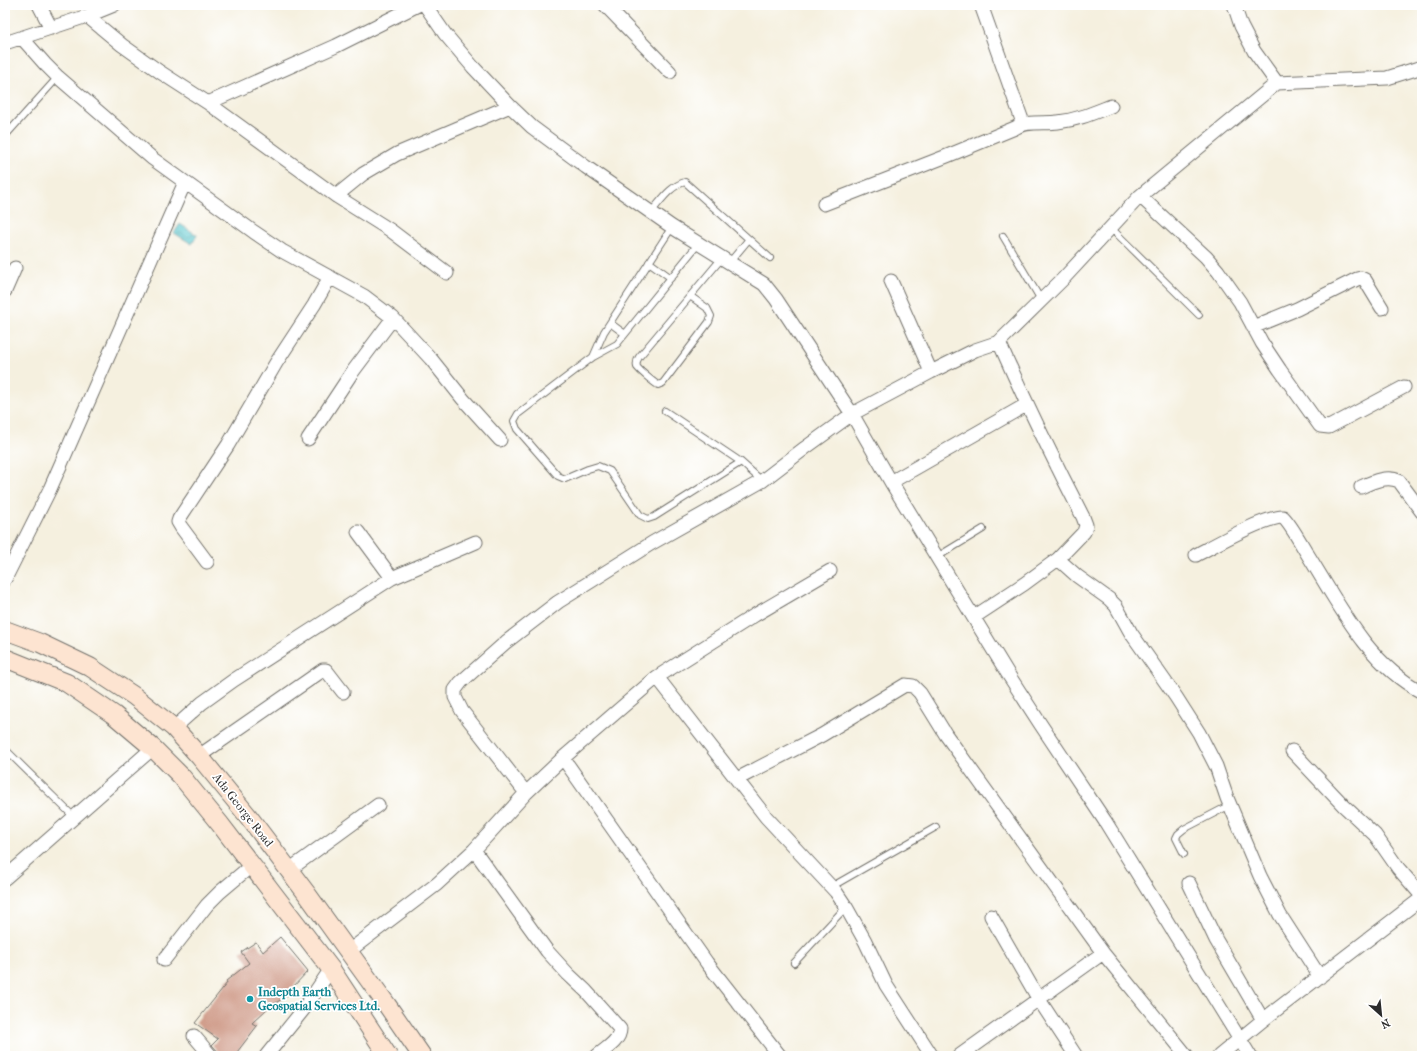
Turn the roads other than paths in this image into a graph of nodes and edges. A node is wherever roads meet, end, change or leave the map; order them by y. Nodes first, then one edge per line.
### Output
1 (39, 5) edge
2 (114, 5) edge
3 (418, 5) edge
4 (425, 5) edge
5 (605, 5) edge
6 (981, 5) edge
7 (1234, 5) edge
8 (87, 16) junction
9 (51, 28) junction
10 (22, 38) junction
11 (5, 43) edge
12 (1422, 67) edge
13 (670, 72) dead end
14 (58, 77) junction
15 (1277, 83) junction
16 (208, 103) junction
17 (510, 106) junction
18 (1111, 106) dead end
19 (1020, 124) junction
20 (5, 136) edge
21 (184, 182) junction
22 (336, 196) junction
23 (1140, 196) junction
24 (824, 204) dead end
25 (651, 212) junction
26 (672, 227) junction
27 (1111, 228) junction
28 (1003, 236) dead end
29 (749, 240) junction
30 (699, 244) junction
31 (770, 258) dead end
32 (726, 260) junction
33 (649, 262) junction
34 (15, 268) dead end
35 (447, 273) dead end
36 (330, 277) junction
37 (671, 278) junction
38 (891, 281) dead end
39 (5, 291) edge
40 (690, 296) junction
41 (1041, 300) junction
42 (1382, 308) dead end
43 (1199, 315) dead end
44 (393, 318) junction
45 (610, 323) junction
46 (1253, 327) junction
47 (625, 334) junction
48 (999, 342) junction
49 (593, 357) junction
50 (930, 372) junction
51 (1404, 387) dead end
52 (1026, 405) junction
53 (665, 411) dead end
54 (852, 414) junction
55 (308, 439) dead end
56 (500, 440) dead end
57 (741, 462) junction
58 (762, 481) junction
59 (891, 482) junction
60 (1361, 487) dead end
61 (1422, 512) edge
62 (983, 529) dead end
63 (358, 532) dead end
64 (476, 542) dead end
65 (1196, 555) dead end
66 (937, 557) junction
67 (1058, 559) junction
68 (207, 562) dead end
69 (830, 570) dead end
70 (392, 578) junction
71 (5, 579) edge
72 (974, 617) junction
73 (5, 630) edge
74 (5, 658) edge
75 (657, 676) junction
76 (343, 692) dead end
77 (1422, 692) edge
78 (174, 728) junction
79 (153, 748) junction
80 (5, 749) edge
81 (1292, 751) dead end
82 (199, 756) junction
83 (563, 758) junction
84 (737, 779) junction
85 (526, 793) junction
86 (378, 805) dead end
87 (1230, 805) junction
88 (74, 817) junction
89 (936, 827) dead end
90 (474, 850) junction
91 (1184, 854) dead end
92 (252, 865) junction
93 (289, 870) junction
94 (5, 878) edge
95 (1188, 884) dead end
96 (831, 887) junction
97 (1422, 897) edge
98 (846, 908) junction
99 (991, 916) dead end
100 (349, 952) junction
101 (1103, 953) junction
102 (164, 960) dead end
103 (794, 963) dead end
104 (331, 969) junction
105 (1320, 977) junction
106 (1038, 998) junction
107 (1263, 1020) junction
108 (194, 1036) dead end
109 (1239, 1040) junction
110 (211, 1056) edge
111 (266, 1056) edge
112 (388, 1056) edge
113 (422, 1056) edge
114 (597, 1056) edge
115 (780, 1056) edge
116 (932, 1056) edge
117 (959, 1056) edge
118 (1076, 1056) edge
119 (1187, 1056) edge
120 (1219, 1056) edge
121 (1250, 1056) edge

1 - 9 street
2 - 8 street
3 - 16 street
4 - 17 street
5 - 13 street
6 - 19 street
7 - 15 street
8 - 9 street
8 - 16 street
9 - 10 street
10 - 11 street
10 - 14 street
12 - 15 street
14 - 20 lane
14 - 21 street
15 - 23 street
16 - 22 street
17 - 22 street
17 - 25 street
18 - 19 street
19 - 24 street
21 - 36 street
21 - 71 street
22 - 35 street
23 - 27 street
23 - 46 street
25 - 26 street
25 - 29 lane
26 - 30 street
26 - 33 lane
27 - 41 street
27 - 43 lane
28 - 41 lane
29 - 31 lane
29 - 32 lane
30 - 32 street
30 - 37 lane
32 - 40 lane
32 - 54 street
33 - 37 lane
33 - 45 lane
34 - 39 street
36 - 44 street
36 - 68 street
37 - 47 lane
38 - 50 street
40 - 40 lane
41 - 48 street
42 - 46 street
44 - 55 street
44 - 56 street
45 - 47 lane
45 - 49 lane
46 - 51 street
47 - 49 lane
48 - 50 street
48 - 52 street
49 - 57 lane
50 - 54 street
52 - 59 street
52 - 67 street
53 - 57 lane
54 - 58 street
54 - 59 street
57 - 58 lane
58 - 85 street
59 - 66 street
60 - 61 street
62 - 66 lane
63 - 70 street
64 - 70 street
65 - 77 street
66 - 72 street
67 - 72 street
67 - 87 street
69 - 75 street
70 - 78 street
72 - 109 street
73 - 78 main road, Ada George Road
74 - 79 main road
75 - 83 street
75 - 84 street
76 - 82 street
78 - 82 main road, Ada George Road
79 - 88 street
79 - 92 main road
80 - 88 lane
81 - 97 street
82 - 93 main road, Ada George Road
83 - 85 street
83 - 115 street
84 - 96 street
84 - 101 street
85 - 90 street
86 - 93 street
87 - 91 lane
87 - 105 street
88 - 94 street
89 - 96 lane
90 - 100 street
90 - 114 street
92 - 102 street
92 - 104 main road
93 - 100 main road, Ada George Road
95 - 107 street
96 - 98 street
97 - 105 street
98 - 103 lane
98 - 116 street
99 - 106 street
100 - 113 main road, Ada George Road
101 - 106 street
101 - 119 street
104 - 111 street
104 - 112 main road
105 - 107 street
106 - 117 street
106 - 118 street
107 - 109 street
108 - 110 street
109 - 120 street
109 - 121 street

